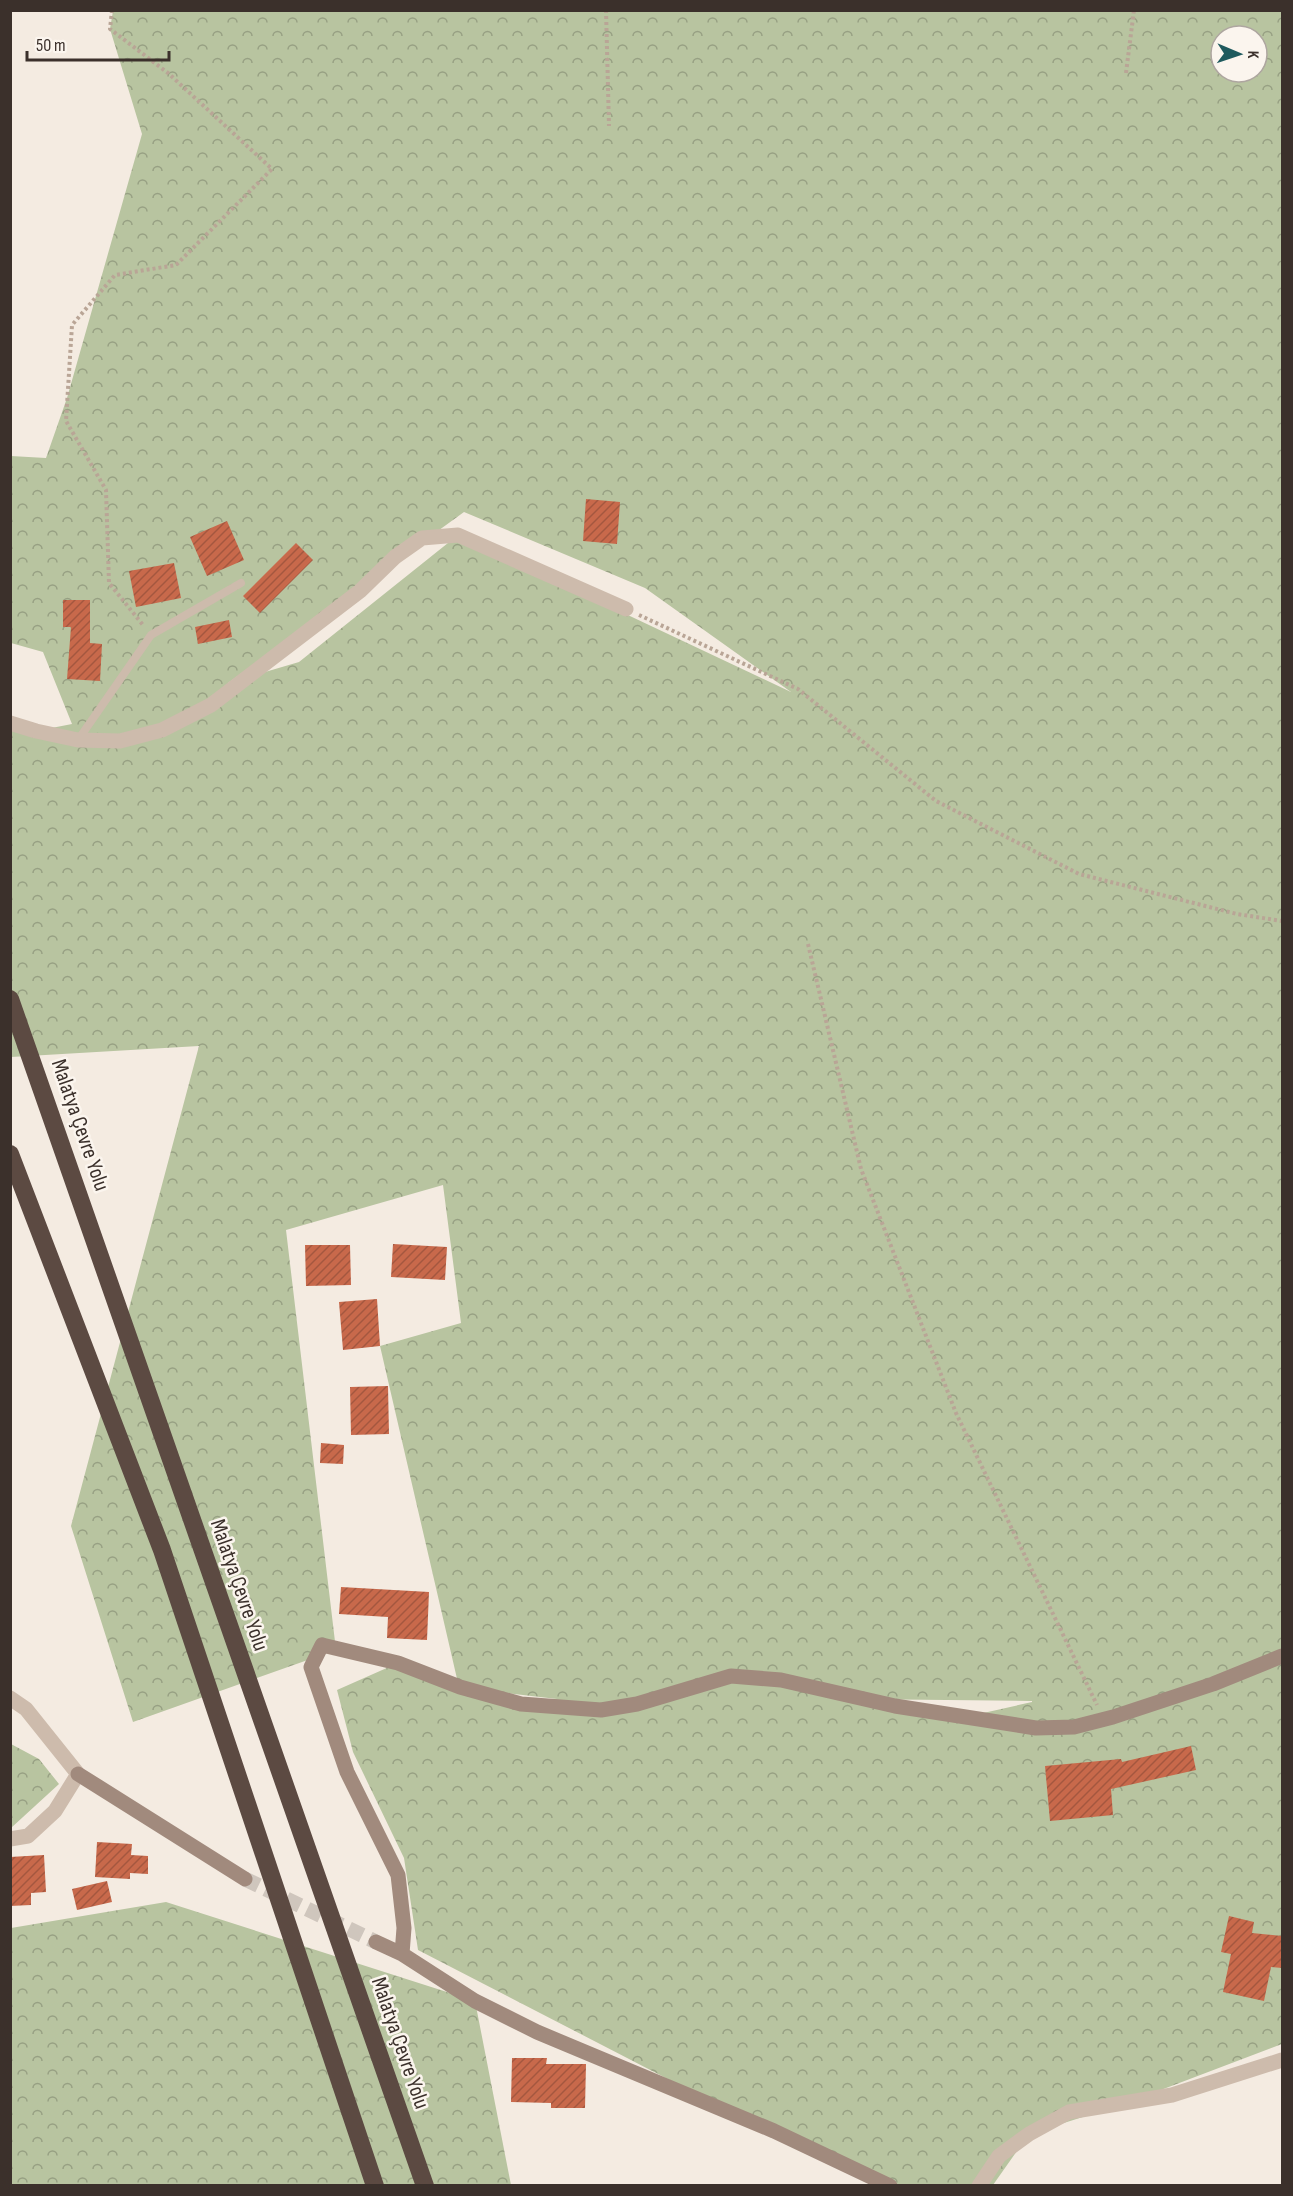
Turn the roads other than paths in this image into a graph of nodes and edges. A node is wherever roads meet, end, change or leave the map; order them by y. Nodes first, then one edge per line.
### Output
1 (240, 583) dead end
2 (626, 609) road end
3 (10, 723) edge
4 (78, 740) junction
5 (10, 999) edge
6 (10, 1154) edge
7 (1282, 1656) edge
8 (10, 1698) edge
9 (78, 1774) junction
10 (10, 1839) edge
11 (245, 1879) tunnel mouth
12 (376, 1942) tunnel mouth
13 (402, 1954) junction
14 (1282, 2060) edge
15 (375, 2186) edge
16 (425, 2186) edge
17 (890, 2186) edge
18 (978, 2186) edge

1 - 4 lane
2 - 4 street
3 - 4 street
5 - 16 highway, Malatya Çevre Yolu
6 - 15 highway
7 - 13 street
8 - 9 street
9 - 10 street
9 - 11 street
12 - 13 street
13 - 17 street
14 - 18 street

